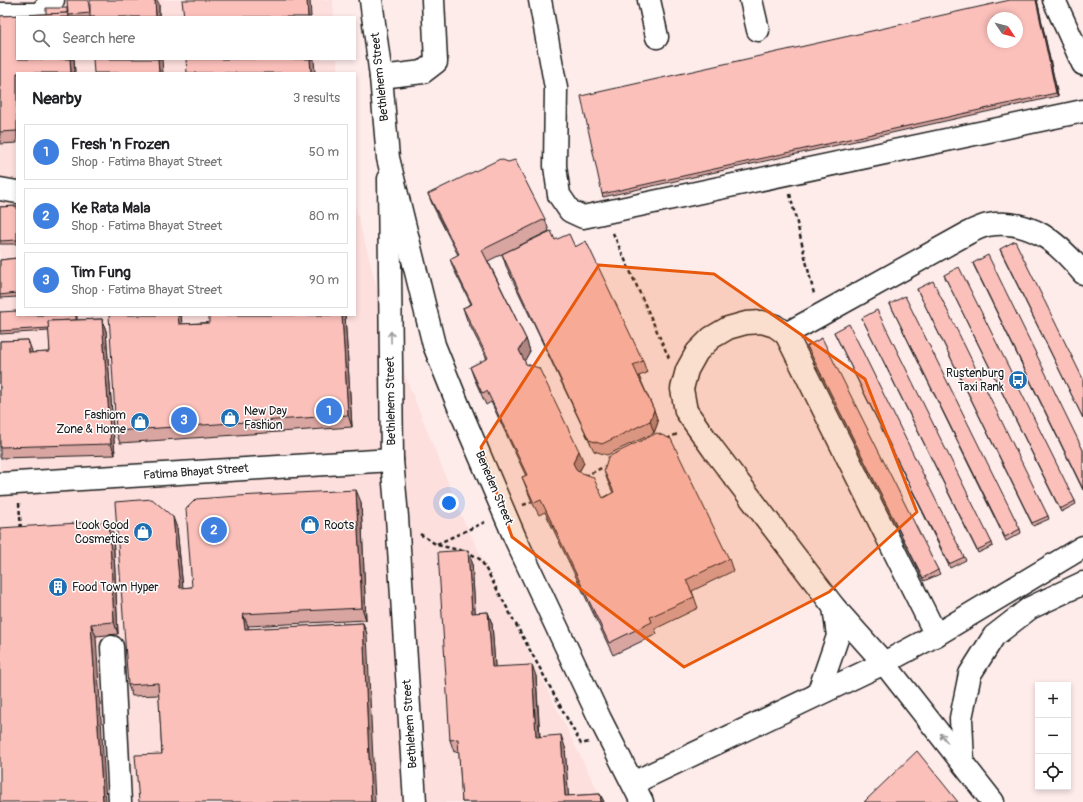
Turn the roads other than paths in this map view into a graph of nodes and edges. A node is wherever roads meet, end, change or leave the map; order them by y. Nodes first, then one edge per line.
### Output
1 (54, 0) edge
2 (371, 0) edge
3 (433, 0) edge
4 (540, 0) edge
5 (649, 0) edge
6 (751, 0) edge
7 (1054, 0) edge
8 (0, 10) edge
9 (758, 30) dead end
10 (657, 37) dead end
11 (1083, 64) edge
12 (381, 77) junction
13 (1083, 111) edge
14 (388, 158) junction
15 (0, 188) edge
16 (16, 192) edge
17 (1083, 273) edge
18 (786, 334) junction
19 (392, 460) junction
20 (9, 484) edge
21 (1083, 547) edge
22 (1083, 583) edge
23 (834, 608) junction
24 (936, 636) junction
25 (112, 648) dead end
26 (884, 663) junction
27 (818, 694) junction
28 (963, 763) junction
29 (637, 793) edge
30 (989, 800) edge
31 (120, 802) edge
32 (415, 802) edge

1 - 8 street
2 - 12 street, Bethlehem Street
3 - 12 street
4 - 13 street
5 - 10 street
6 - 9 street
7 - 11 street
12 - 14 street, Bethlehem Street
19 -> 14 street, Bethlehem Street
14 - 29 street, Beneden Street
15 - 16 street
17 - 18 street
18 - 23 street
18 - 24 street
19 - 20 street, Fatima Bhayat Street
19 - 32 street, Bethlehem Street
21 - 24 street
22 - 28 street
23 - 26 street
23 - 27 street
24 - 26 street
25 - 31 street
26 - 27 street
28 -> 26 street
27 - 29 street
28 - 30 street

